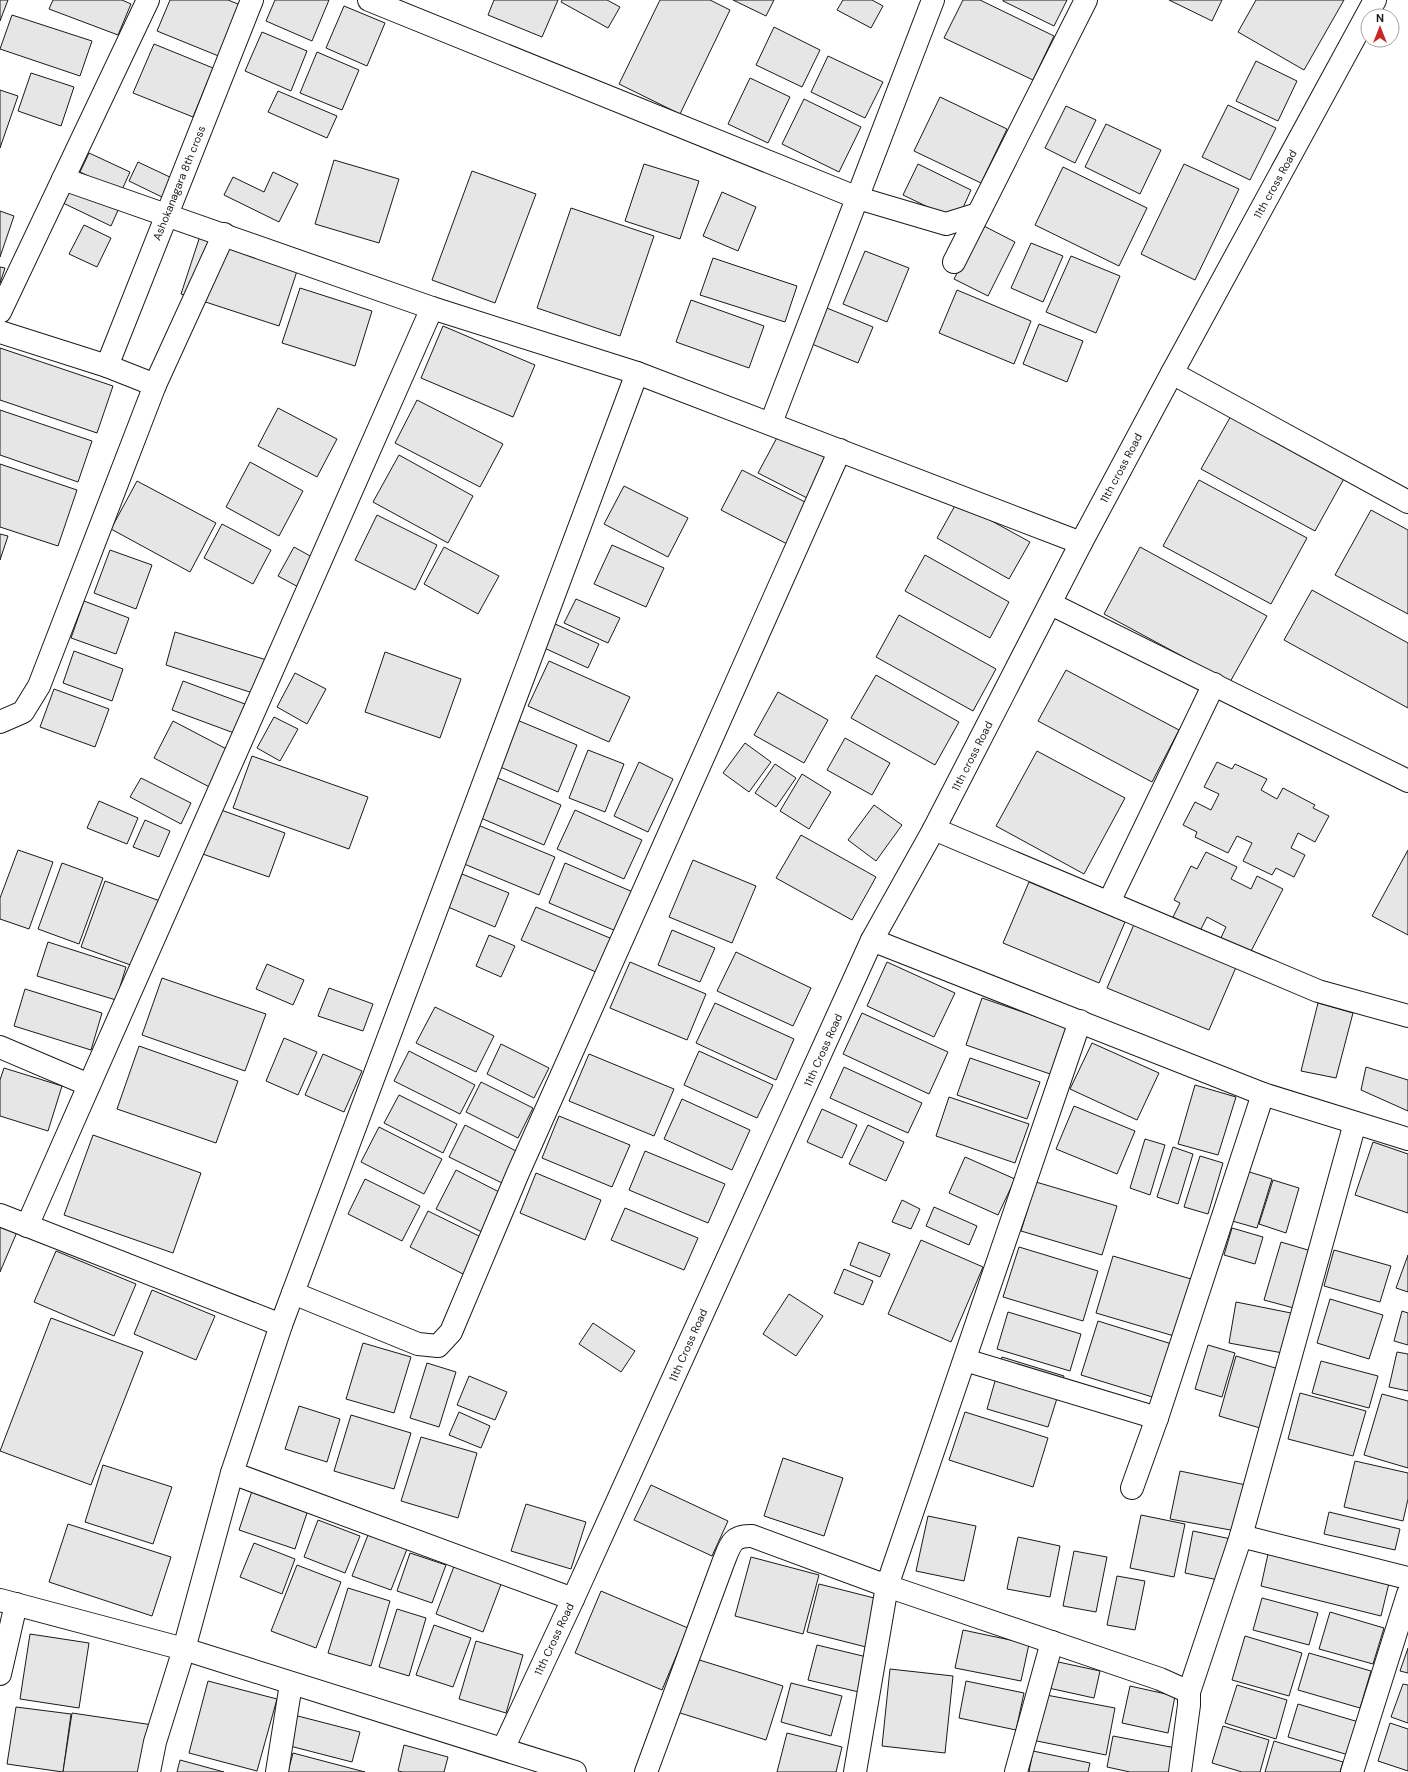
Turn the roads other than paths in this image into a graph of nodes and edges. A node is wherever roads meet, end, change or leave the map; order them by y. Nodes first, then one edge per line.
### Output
1 (148, 0) edge
2 (252, 0) edge
3 (368, 0) edge
4 (933, 0) edge
5 (1086, 0) edge
6 (1376, 0) edge
7 (63, 179) junction
8 (858, 198) junction
9 (167, 214) junction
10 (978, 214) junction
11 (224, 234) junction
12 (954, 262) dead end
13 (432, 308) junction
14 (0, 312) edge
15 (0, 332) edge
16 (107, 366) junction
17 (637, 373) junction
18 (1172, 373) junction
19 (155, 385) junction
20 (771, 423) junction
21 (840, 450) junction
22 (1408, 502) edge
23 (1081, 543) junction
24 (1051, 604) junction
25 (1214, 684) junction
26 (0, 722) edge
27 (1408, 781) edge
28 (934, 829) junction
29 (1109, 902) junction
30 (872, 940) junction
31 (1408, 1016) edge
32 (1080, 1021) junction
33 (0, 1048) edge
34 (89, 1085) junction
35 (1263, 1094) junction
36 (1355, 1123) junction
37 (1408, 1139) edge
38 (0, 1215) edge
39 (27, 1226) junction
40 (293, 1293) junction
41 (281, 1325) junction
42 (965, 1360) junction
43 (1157, 1418) junction
44 (232, 1473) junction
45 (1132, 1488) dead end
46 (1241, 1536) junction
47 (1408, 1578) edge
48 (887, 1586) junction
49 (1408, 1594) edge
50 (573, 1599) junction
51 (8, 1602) edge
52 (1052, 1642) junction
53 (184, 1649) junction
54 (0, 1674) edge
55 (291, 1684) junction
56 (1189, 1692) junction
57 (503, 1749) junction
58 (149, 1772) edge
59 (277, 1772) edge
60 (575, 1772) edge
61 (646, 1772) edge
62 (855, 1772) edge
63 (1016, 1772) edge
64 (1180, 1772) edge
65 (1352, 1772) edge

1 - 7 street
2 - 9 street, Ashokanagara 8th cross
3 - 8 street
4 - 8 street
5 - 10 street
6 - 18 street, 11th cross Road
7 - 9 street
7 - 14 street
8 - 10 street
8 - 20 street
9 - 11 street
9 - 16 street, Ashokanagara 8th cross
10 - 12 street
11 - 13 street
11 - 19 street
13 - 17 street
13 - 34 street
15 - 16 street
16 - 19 street
17 - 20 street
17 - 40 street
18 - 22 street
18 - 23 street, 11th cross Road
19 - 26 street
20 - 21 street
21 - 23 street
21 - 40 street
23 - 24 street, 11th cross Road
24 - 25 street
24 - 28 street, 11th cross Road
25 - 27 street
25 - 29 street
28 - 29 street
28 - 30 street, 11th cross Road
29 - 31 street
30 - 32 street
30 - 50 street, 11th Cross Road
32 - 35 street
32 - 42 street
33 - 34 street
34 - 39 street
35 - 36 street
35 - 43 street
36 - 37 street
36 - 46 street
38 - 39 street
39 - 41 street
40 - 41 street
41 - 44 street
42 - 43 street
42 - 48 street
43 - 45 street
44 - 50 street
44 - 53 street
46 - 47 street
46 - 56 street
48 - 52 street
48 - 61 street
48 - 62 street
49 - 65 street
50 - 57 street, 11th Cross Road
51 - 53 street
51 - 54 street
52 - 56 street
52 - 63 street
53 - 55 street
53 - 58 street
55 - 57 street
55 - 59 street
56 - 64 street
57 - 60 street

